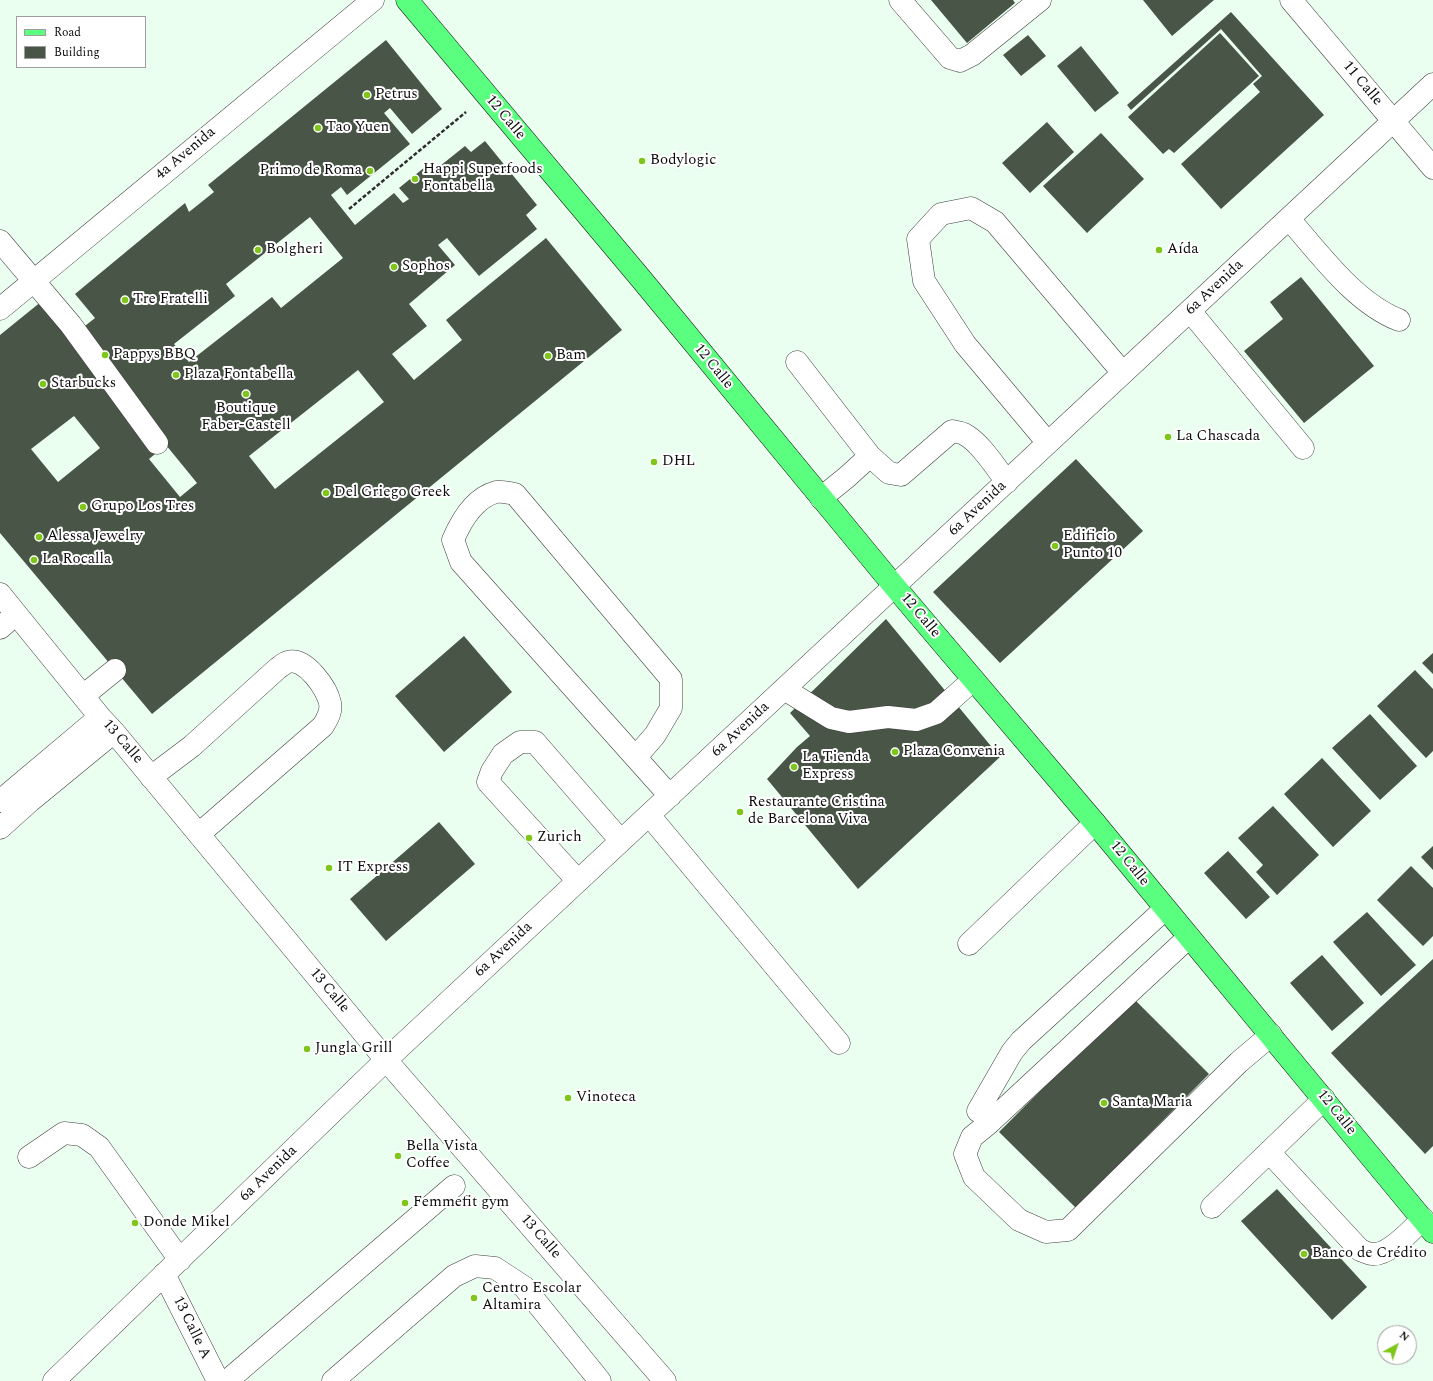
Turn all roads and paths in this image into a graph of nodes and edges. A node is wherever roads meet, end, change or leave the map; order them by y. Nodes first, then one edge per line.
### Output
1 (373, 0) edge
2 (407, 0) edge
3 (900, 0) edge
4 (1040, 0) edge
5 (1292, 0) edge
6 (1433, 84) edge
7 (1394, 121) junction
8 (453, 122) dead end
9 (1433, 168) edge
10 (349, 209) dead end
11 (1289, 219) junction
12 (0, 241) edge
13 (34, 280) junction
14 (0, 309) edge
15 (1190, 311) junction
16 (1399, 320) dead end
17 (797, 362) dead end
18 (1123, 373) junction
19 (157, 443) dead end
20 (1048, 443) junction
21 (1303, 448) dead end
22 (870, 456) junction
23 (1006, 482) junction
24 (821, 498) junction
25 (894, 587) junction
26 (0, 594) edge
27 (16, 614) junction
28 (0, 628) edge
29 (115, 670) dead end
30 (974, 680) junction
31 (784, 690) junction
32 (83, 696) junction
33 (107, 724) junction
34 (636, 757) junction
35 (151, 777) junction
36 (670, 796) junction
37 (0, 801) edge
38 (649, 815) junction
39 (1095, 823) junction
40 (0, 828) edge
41 (199, 834) junction
42 (622, 841) junction
43 (578, 881) junction
44 (1165, 909) junction
45 (1189, 937) junction
46 (969, 944) dead end
47 (1271, 1035) junction
48 (838, 1044) dead end
49 (386, 1060) junction
50 (1324, 1099) junction
51 (978, 1111) dead end
52 (1270, 1152) junction
53 (29, 1156) dead end
54 (454, 1186) dead end
55 (1212, 1207) dead end
56 (1428, 1226) edge
57 (180, 1260) junction
58 (164, 1274) junction
59 (54, 1381) edge
60 (218, 1381) edge
61 (227, 1381) edge
62 (332, 1381) edge
63 (600, 1381) edge
64 (665, 1381) edge

1 - 13 street, 4a Avenida
2 - 24 main road, 12 Calle
3 - 4 street
5 - 7 street, 11 Calle
6 - 7 street, 6a Avenida
7 - 9 street, 11 Calle
7 - 11 street, 6a Avenida
8 - 10 path
11 - 15 street, 6a Avenida
11 - 16 street
12 - 13 street
13 - 14 street, 4a Avenida
13 - 19 street
15 - 18 street, 6a Avenida
15 - 21 street
17 - 22 street
18 - 20 street, 6a Avenida
18 - 20 street
20 - 23 street, 6a Avenida
22 - 23 street
22 - 24 street
23 - 25 street, 6a Avenida
24 - 25 main road, 12 Calle
25 - 30 main road, 12 Calle
25 - 31 street, 6a Avenida
26 - 27 street, 13 Calle
27 - 28 street
27 - 32 street, 13 Calle
29 - 32 street
30 - 31 street
30 - 39 main road, 12 Calle
31 - 36 street, 6a Avenida
32 - 33 street, 13 Calle
33 - 35 street, 13 Calle
33 - 37 street
33 - 40 street
34 - 34 street
34 - 36 street
35 - 41 street, 13 Calle
35 - 41 street
36 - 38 street, 6a Avenida
38 - 42 street, 6a Avenida
38 - 48 street
39 - 44 main road, 12 Calle
39 - 46 street
41 - 49 street, 13 Calle
42 - 43 street, 6a Avenida
42 - 43 street
43 - 49 street, 6a Avenida
44 - 45 main road, 12 Calle
44 - 51 street
45 - 47 main road, 12 Calle
45 - 47 street
47 - 50 main road, 12 Calle
49 - 57 street, 6a Avenida
49 - 64 street, 13 Calle
50 - 52 street
50 - 56 main road, 12 Calle
52 - 55 street
52 - 56 street
53 - 57 street
54 - 61 street
57 - 58 street, 6a Avenida
58 - 59 street, 6a Avenida
58 - 60 street, 13 Calle A
62 - 63 street

